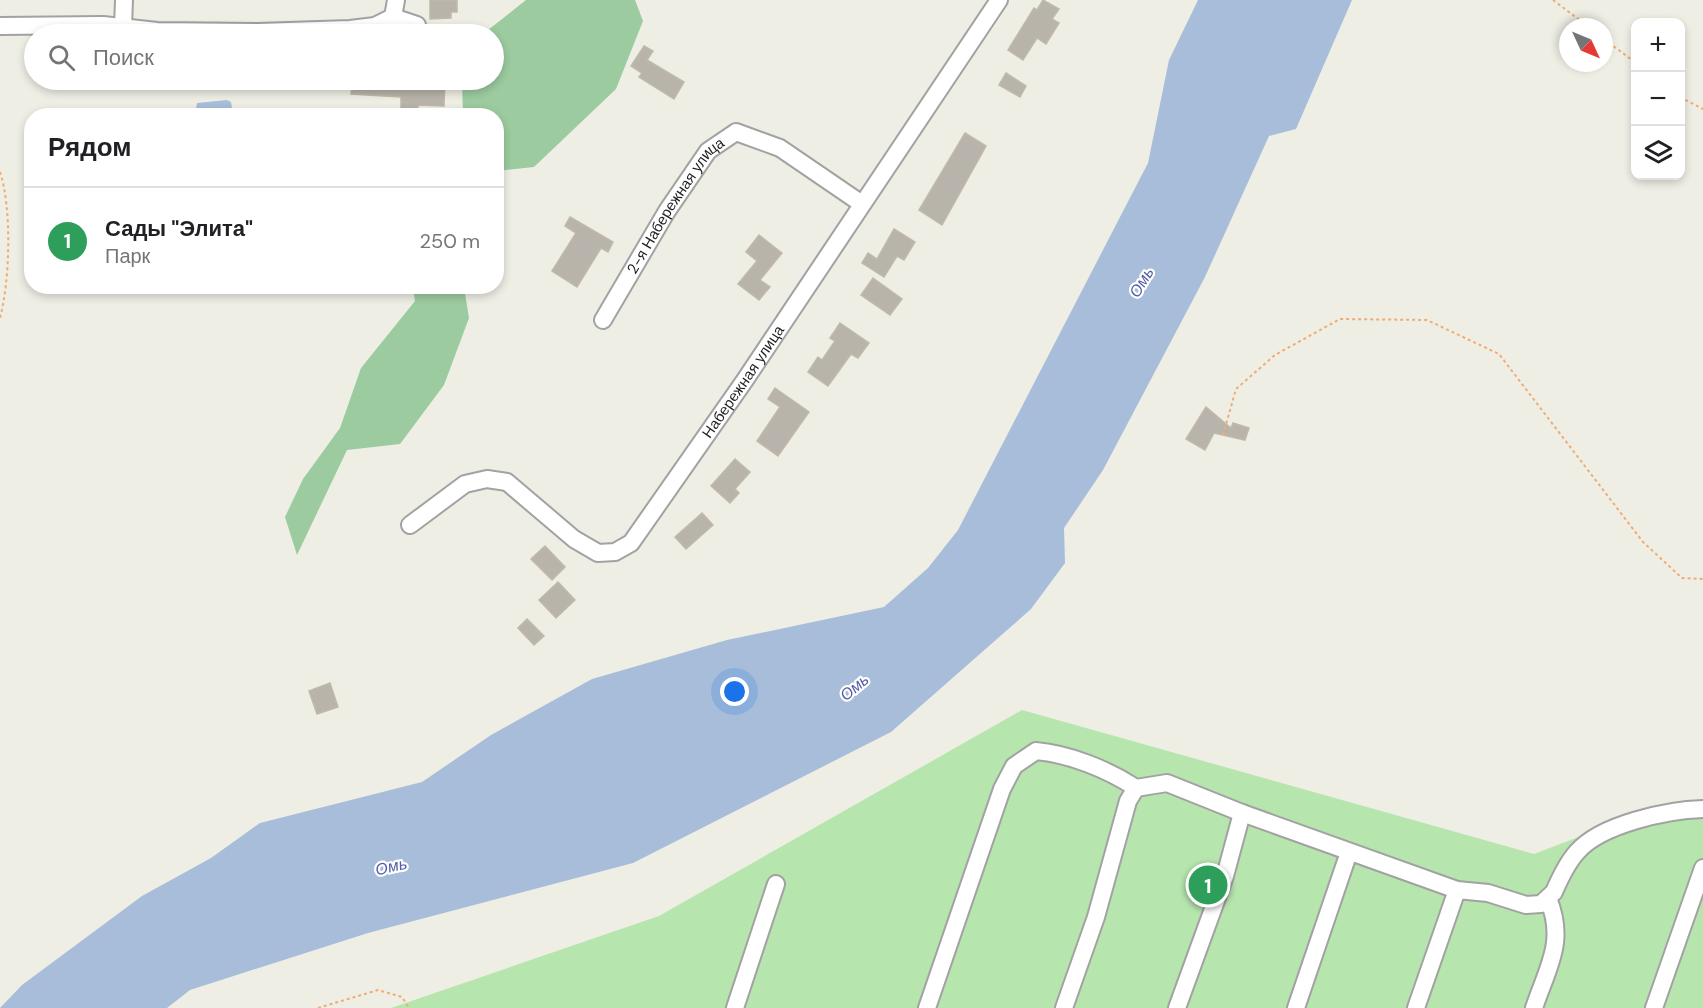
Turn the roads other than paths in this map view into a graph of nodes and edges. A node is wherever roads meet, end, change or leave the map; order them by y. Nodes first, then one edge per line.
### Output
1 (124, 0) edge
2 (396, 0) edge
3 (999, 0) edge
4 (393, 17) junction
5 (123, 24) edge
6 (379, 24) edge
7 (412, 24) edge
8 (0, 26) edge
9 (24, 26) edge
10 (862, 204) junction
11 (603, 320) dead end
12 (410, 525) dead end
13 (1136, 788) junction
14 (1703, 809) edge
15 (1242, 813) junction
16 (1349, 852) junction
17 (1703, 868) edge
18 (776, 884) dead end
19 (1457, 890) junction
20 (1548, 898) junction
21 (735, 1008) edge
22 (927, 1008) edge
23 (1064, 1008) edge
24 (1177, 1008) edge
25 (1296, 1008) edge
26 (1416, 1008) edge
27 (1534, 1008) edge
28 (1654, 1008) edge

1 - 5 street
2 - 4 street
3 - 10 street, Набережная улица
4 - 6 street
4 - 7 street
8 - 9 street
10 - 11 street, 2-я Набережная улица
10 - 12 street, Набережная улица
13 - 15 street
13 - 22 street
13 - 23 street
14 - 20 street
15 - 16 street
15 - 24 street
16 - 19 street
16 - 25 street
17 - 28 street
18 - 21 street
19 - 20 street
19 - 26 street
20 - 27 street

